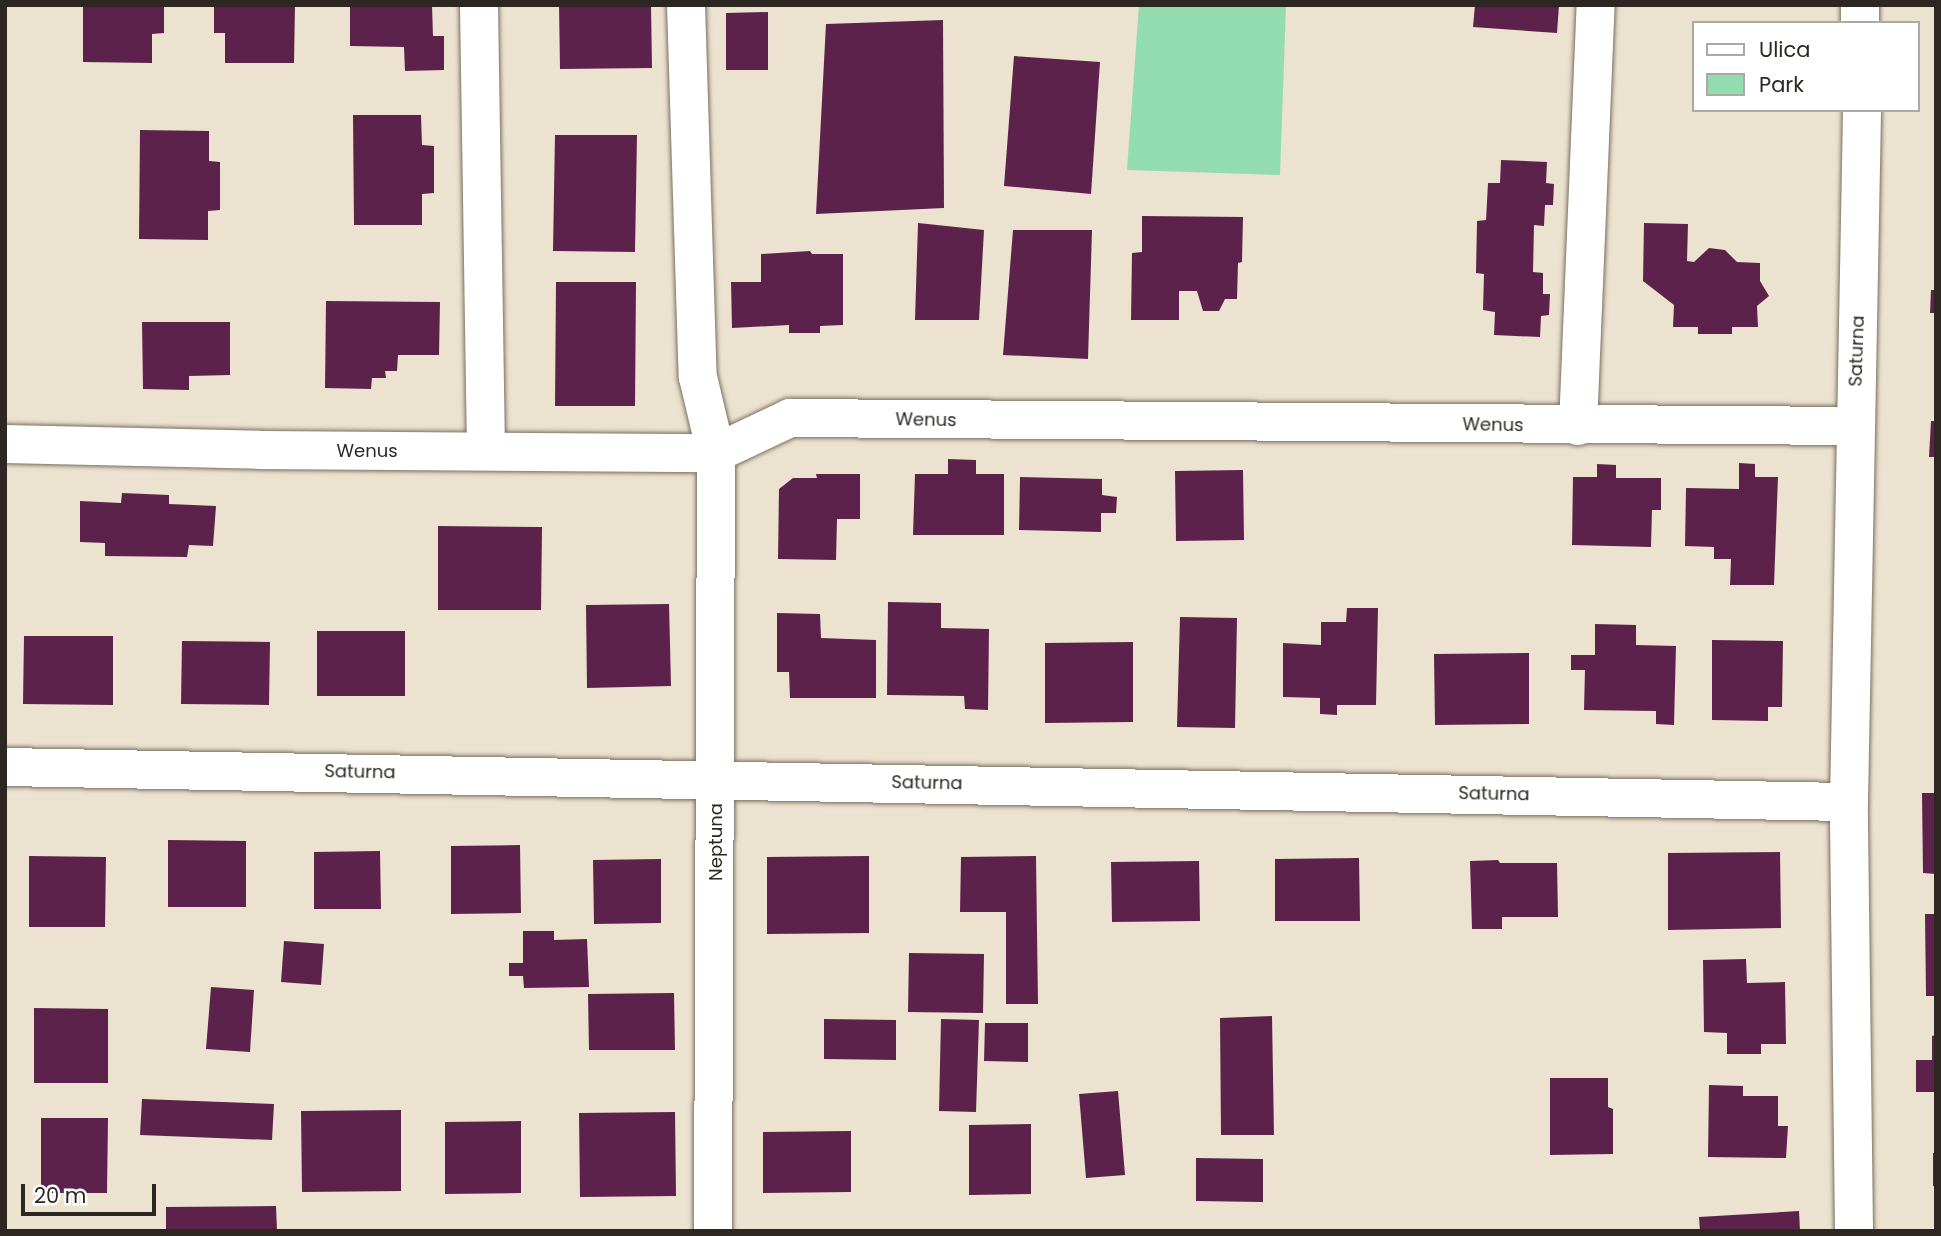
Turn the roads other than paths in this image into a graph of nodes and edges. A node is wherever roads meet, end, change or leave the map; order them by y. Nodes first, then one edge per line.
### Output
1 (479, 5) edge
2 (685, 5) edge
3 (1595, 5) edge
4 (1861, 112) edge
5 (1578, 426) junction
6 (1854, 426) junction
7 (5, 444) edge
8 (486, 451) junction
9 (716, 453) junction
10 (5, 767) edge
11 (716, 778) junction
12 (1849, 802) junction
13 (713, 1231) edge
14 (1854, 1231) edge

1 - 8 street
2 - 9 street, Neptuna
3 - 5 street
4 - 6 street, Saturna
5 - 6 street, Wenus
5 - 9 street, Wenus
6 - 12 street, Saturna
7 - 8 street, Wenus
8 - 9 street, Wenus
9 - 11 street, Neptuna
10 - 11 street, Saturna
11 - 12 street, Saturna
11 - 13 street, Neptuna
12 - 14 street, Saturna

